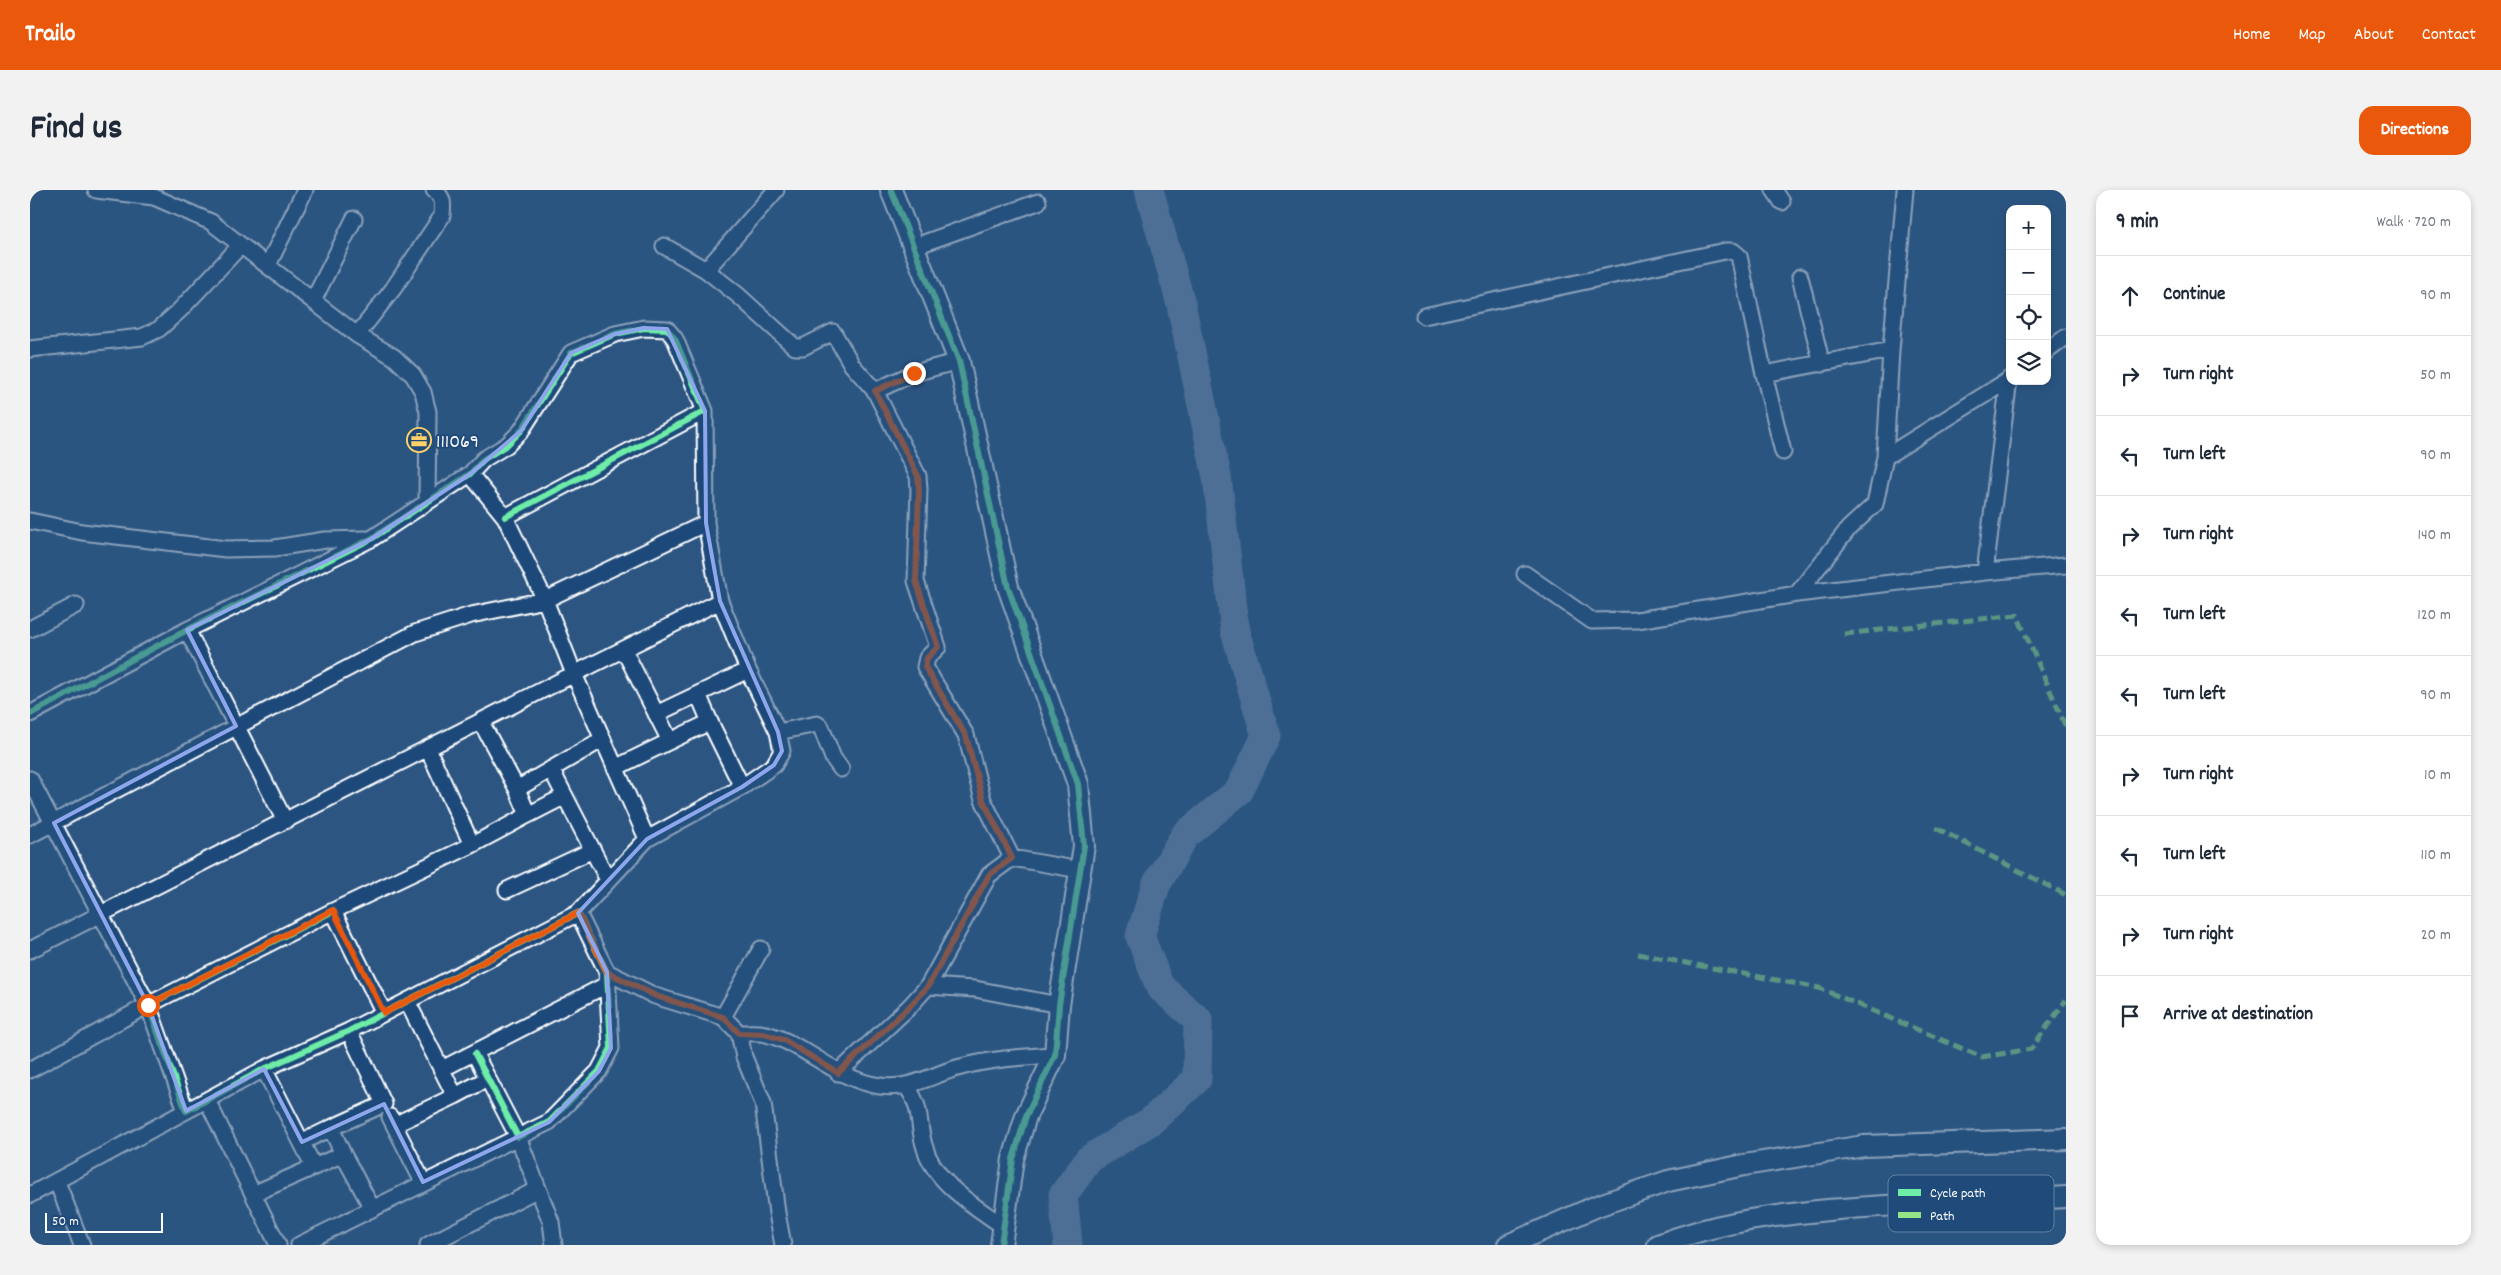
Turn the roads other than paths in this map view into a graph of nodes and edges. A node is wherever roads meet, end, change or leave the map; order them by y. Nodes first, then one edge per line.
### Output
1 (96, 190) edge
2 (305, 190) edge
3 (434, 190) edge
4 (776, 190) edge
5 (891, 190) edge
6 (1905, 190) edge
7 (1038, 202) dead end
8 (354, 219) dead end
9 (240, 246) junction
10 (664, 246) dead end
11 (913, 248) junction
12 (268, 265) junction
13 (706, 270) junction
14 (1800, 277) dead end
15 (313, 301) junction
16 (1424, 316) dead end
17 (357, 335) junction
18 (2066, 337) edge
19 (2051, 348) edge
20 (30, 349) edge
21 (1891, 350) junction
22 (959, 361) junction
23 (1822, 364) junction
24 (1764, 374) junction
25 (2006, 382) edge
26 (2009, 385) edge
27 (875, 391) junction
28 (705, 411) junction
29 (1783, 452) dead end
30 (1885, 458) junction
31 (470, 474) junction
32 (427, 501) junction
33 (505, 517) junction
34 (30, 521) edge
35 (706, 524) junction
36 (371, 539) junction
37 (2066, 565) edge
38 (1985, 572) junction
39 (1525, 574) dead end
40 (1797, 594) junction
41 (545, 600) junction
42 (720, 601) junction
43 (76, 605) dead end
44 (30, 629) edge
45 (187, 630) junction
46 (624, 650) junction
47 (748, 670) junction
48 (574, 674) junction
49 (698, 694) junction
50 (30, 714) edge
51 (656, 714) junction
52 (481, 722) junction
53 (710, 722) junction
54 (236, 726) junction
55 (778, 732) junction
56 (603, 739) junction
57 (670, 741) junction
58 (428, 749) junction
59 (616, 768) junction
60 (551, 769) junction
61 (841, 769) dead end
62 (30, 779) edge
63 (742, 787) junction
64 (517, 789) junction
65 (565, 796) junction
66 (528, 815) junction
67 (285, 822) junction
68 (54, 823) junction
69 (30, 834) edge
70 (647, 839) junction
71 (472, 845) junction
72 (593, 850) junction
73 (1012, 858) junction
74 (1080, 870) junction
75 (608, 880) junction
76 (507, 890) dead end
77 (333, 910) junction
78 (578, 913) junction
79 (100, 914) junction
80 (30, 950) edge
81 (761, 950) dead end
82 (608, 978) junction
83 (928, 986) junction
84 (407, 1000) junction
85 (148, 1005) junction
86 (1059, 1005) junction
87 (384, 1013) junction
88 (723, 1017) junction
89 (349, 1031) junction
90 (739, 1033) junction
91 (475, 1054) junction
92 (1055, 1055) junction
93 (264, 1069) junction
94 (442, 1069) junction
95 (30, 1070) edge
96 (838, 1073) junction
97 (487, 1079) junction
98 (908, 1087) junction
99 (455, 1096) junction
100 (207, 1100) junction
101 (384, 1104) junction
102 (186, 1110) junction
103 (394, 1125) junction
104 (331, 1128) junction
105 (518, 1136) junction
106 (2066, 1140) edge
107 (302, 1142) junction
108 (343, 1154) junction
109 (314, 1166) junction
110 (57, 1182) junction
111 (423, 1182) junction
112 (538, 1189) junction
113 (253, 1194) junction
114 (30, 1195) edge
115 (1888, 1206) edge
116 (372, 1208) junction
117 (1002, 1235) edge
118 (82, 1245) edge
119 (278, 1245) edge
120 (299, 1245) edge
121 (428, 1245) edge
122 (554, 1245) edge
123 (783, 1245) edge
124 (1508, 1245) edge
125 (1658, 1245) edge

1 - 9 street
2 - 12 street
3 - 17 street
4 - 13 street
5 - 11 street
6 - 21 street
7 - 11 street
8 - 15 street
9 - 12 street
9 - 20 street
10 - 13 street
11 - 22 street
12 - 15 street
13 - 27 street
14 - 23 street
15 - 17 street
16 - 24 street
17 - 32 street
18 - 19 street
21 - 23 street
21 - 30 street
22 - 27 street
22 - 74 street
23 - 24 street
24 - 29 street
25 - 30 street
26 - 38 street
27 - 73 street
28 - 31 street
28 - 33 street
28 - 35 street
30 - 40 street
31 - 32 street
31 - 33 street
32 - 36 street
33 - 41 street
34 - 36 street
35 - 41 street
35 - 42 street
36 - 45 street
37 - 38 street
38 - 40 street
39 - 40 street
41 - 48 street
41 - 54 street
42 - 46 street
42 - 47 street
43 - 44 street
45 - 50 street
45 - 54 street
46 - 48 street
46 - 51 street
47 - 49 street
47 - 55 street
48 - 52 street
48 - 56 street
49 - 51 street
49 - 53 street
51 - 57 street
52 - 58 street
52 - 64 street
53 - 57 street
53 - 63 street
54 - 67 street
54 - 68 street
55 - 61 street
55 - 63 street
56 - 59 street
56 - 60 street
57 - 59 street
58 - 67 street
58 - 71 street
59 - 70 street
60 - 64 street
60 - 65 street
62 - 68 street
63 - 70 street
64 - 66 street
65 - 66 street
65 - 72 street
66 - 71 street
67 - 79 street
68 - 69 street
68 - 79 street
70 - 75 street
71 - 77 street
72 - 75 street
72 - 76 street
73 - 74 street
73 - 83 street
74 - 86 street
75 - 78 street
77 - 85 street
77 - 87 street
78 - 82 street
78 - 84 street
79 - 80 street
79 - 85 street
81 - 88 street
82 - 88 street
82 - 91 street
82 - 105 street
83 - 86 street
83 - 96 street
84 - 87 street
84 - 94 street
85 - 95 street
85 - 102 street
86 - 92 street
87 - 89 street
88 - 90 street
89 - 93 street
89 - 101 street
90 - 96 street
90 - 123 street
91 - 94 street
91 - 97 street
92 - 98 street
92 - 117 street
93 - 100 street
93 - 107 street
94 - 99 street
96 - 98 street
97 - 99 street
97 - 105 street
98 - 117 street
99 - 103 street
100 - 102 street
100 - 113 street
101 - 103 street
101 - 104 street
102 - 110 street
103 - 111 street
104 - 107 street
104 - 108 street
105 - 111 street
105 - 112 street
106 - 124 street
107 - 109 street
108 - 109 street
108 - 116 street
109 - 113 street
110 - 114 street
110 - 118 street
111 - 116 street
112 - 121 street
112 - 122 street
113 - 119 street
115 - 125 street
116 - 120 street

